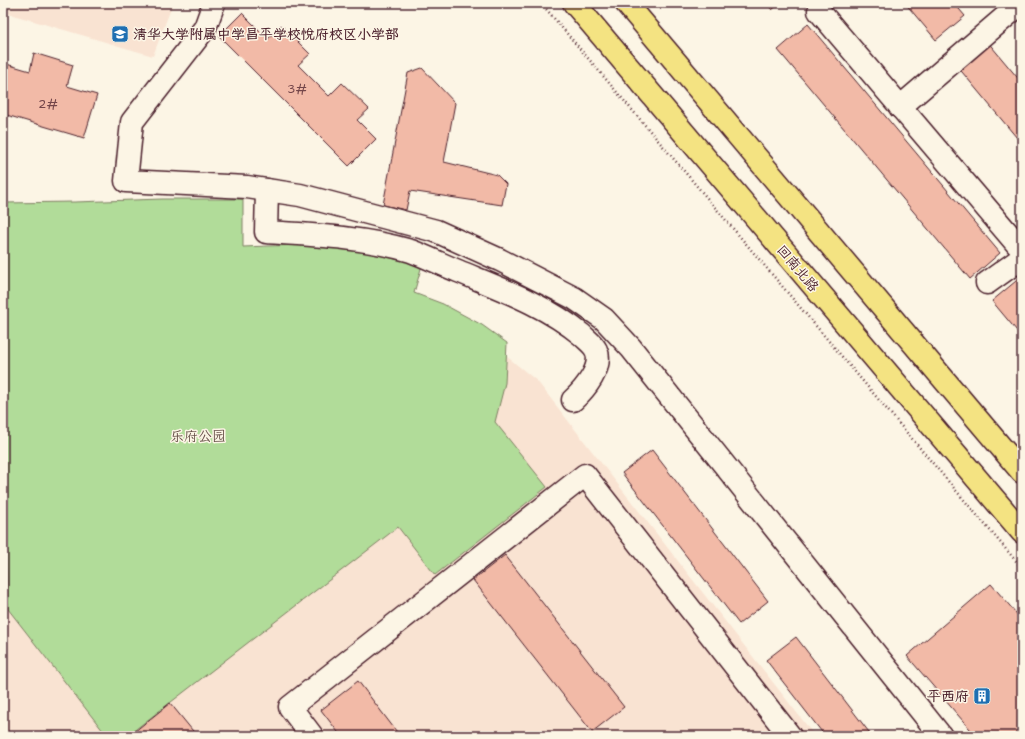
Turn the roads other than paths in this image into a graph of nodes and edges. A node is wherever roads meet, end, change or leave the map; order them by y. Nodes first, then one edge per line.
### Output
1 (214, 3) edge
2 (574, 3) edge
3 (626, 3) edge
4 (1015, 3) edge
5 (819, 11) dead end
6 (900, 106) junction
7 (267, 190) junction
8 (1022, 250) edge
9 (1022, 258) edge
10 (988, 283) dead end
11 (573, 400) dead end
12 (1022, 472) edge
13 (1022, 532) edge
14 (312, 736) edge
15 (790, 736) edge
16 (941, 736) edge

1 - 7 street
2 - 13 main road, 回南北路
3 - 12 main road
4 - 6 street
5 - 6 street
6 - 8 street
7 - 11 street
7 - 16 street
9 - 10 street
14 - 15 street

